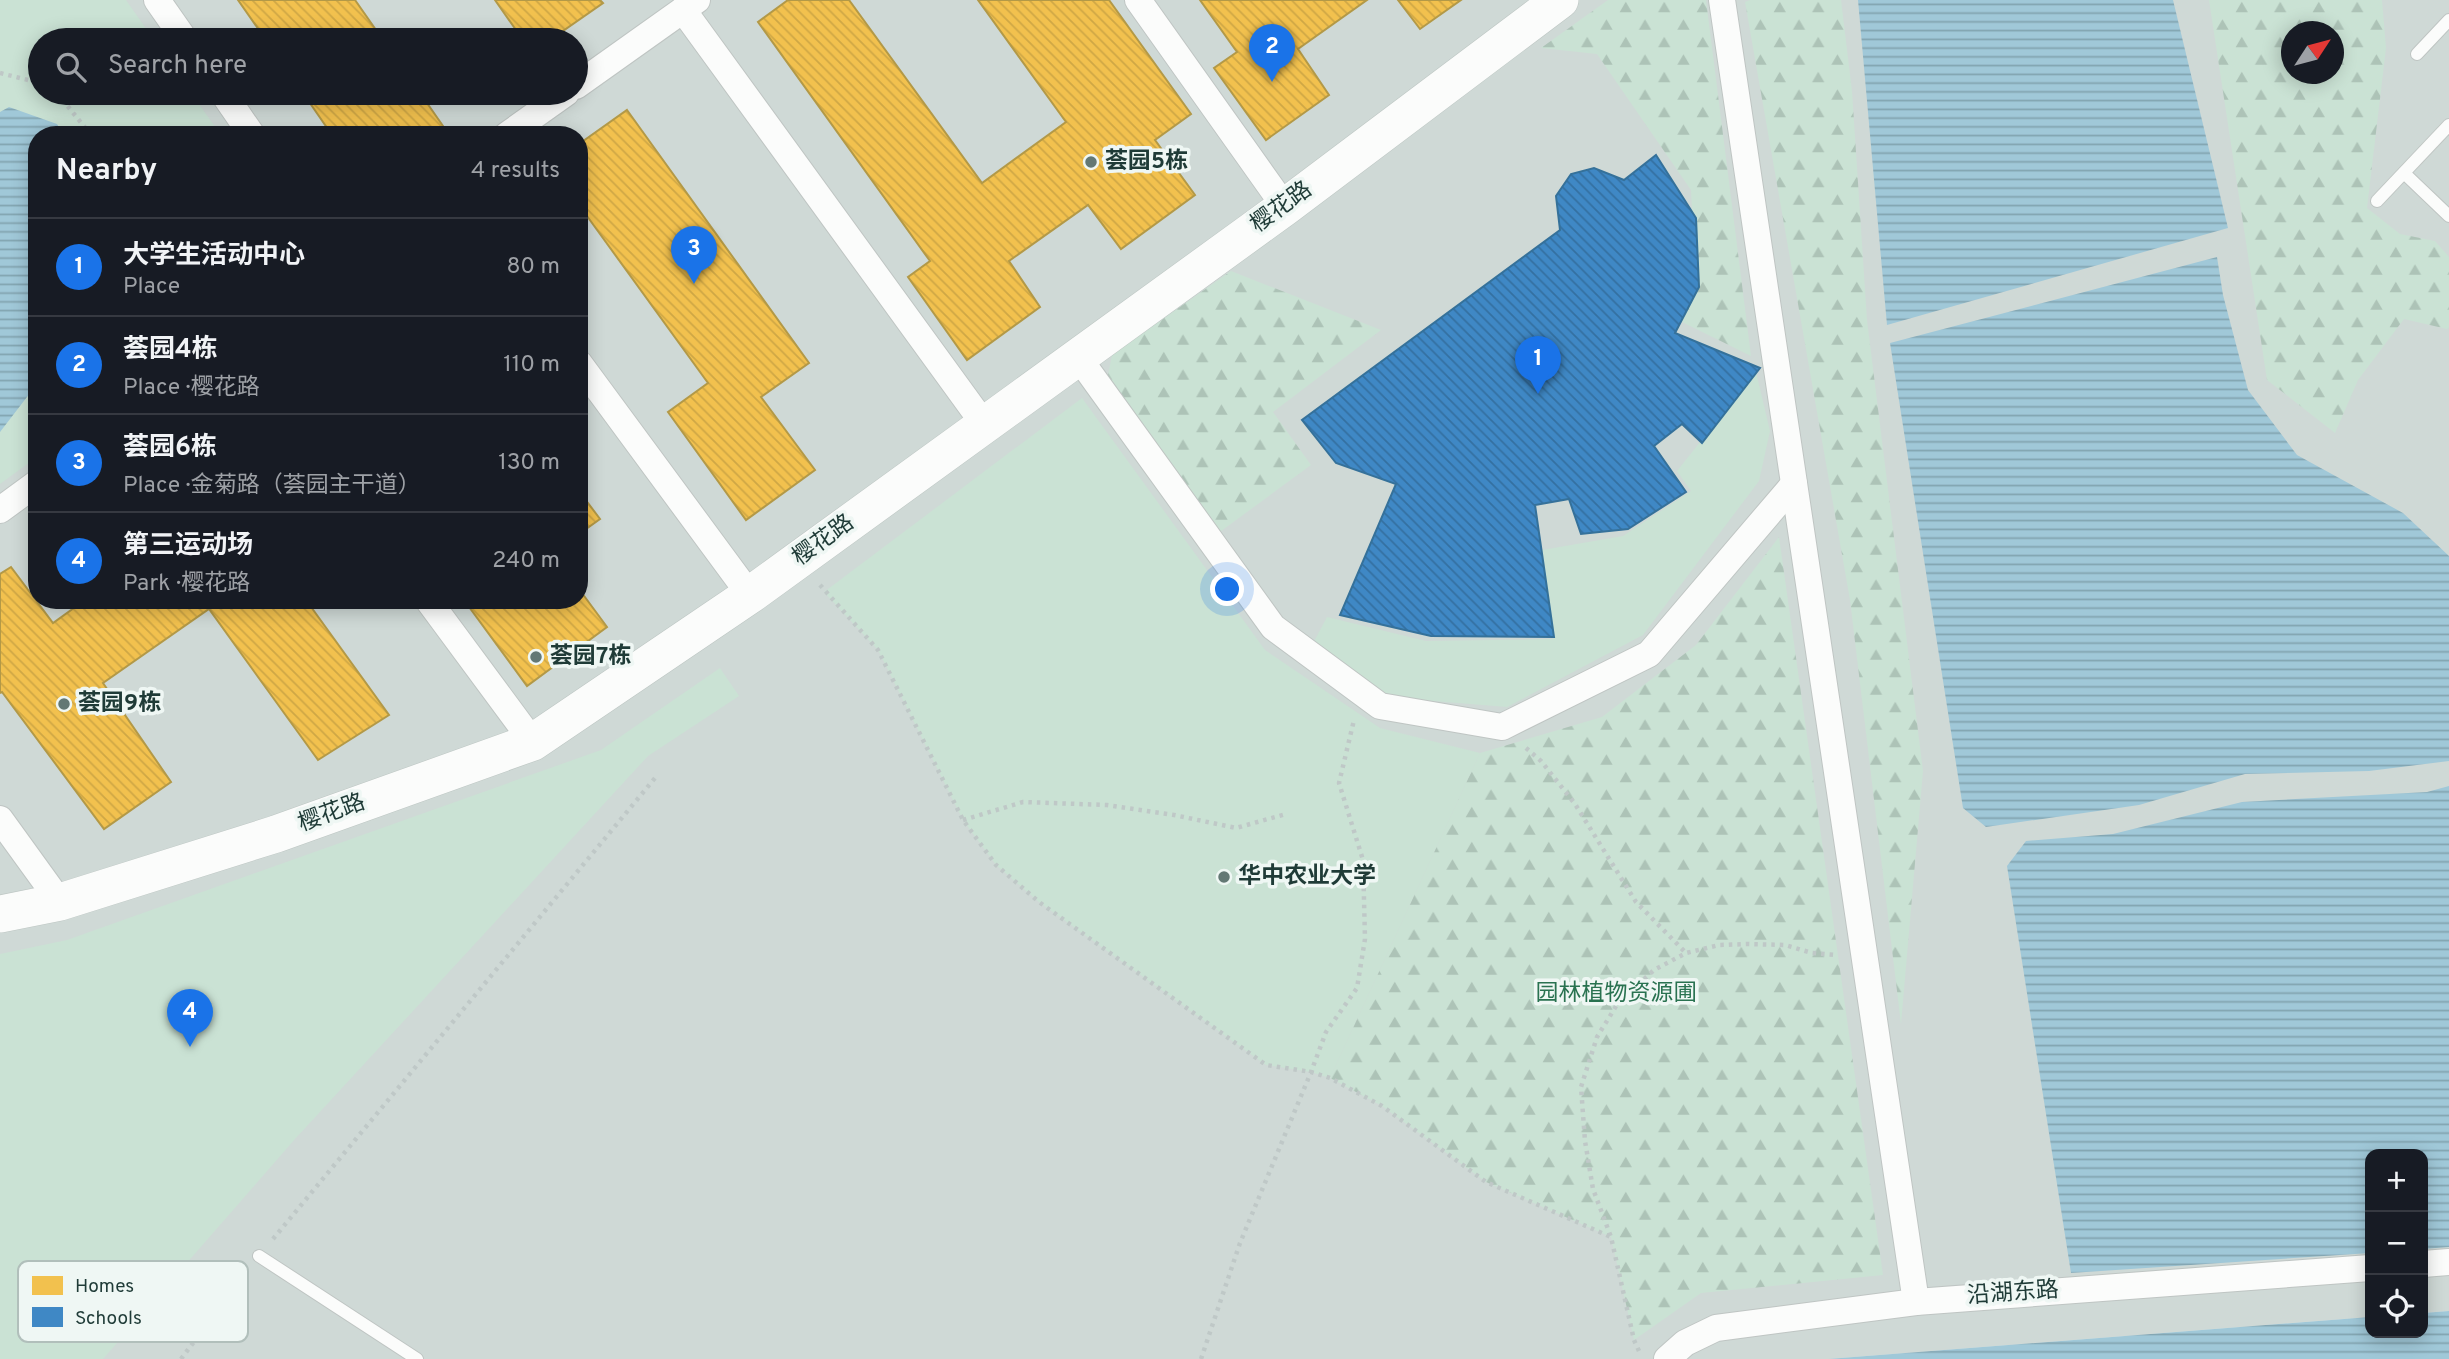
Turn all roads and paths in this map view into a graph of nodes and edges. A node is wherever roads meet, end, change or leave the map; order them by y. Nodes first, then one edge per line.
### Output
1 (157, 0) edge
2 (1138, 0) edge
3 (1560, 0) edge
4 (1722, 0) edge
5 (690, 5) edge
6 (2449, 20) edge
7 (177, 28) edge
8 (2417, 54) dead end
9 (0, 73) edge
10 (588, 77) edge
11 (28, 80) edge
12 (67, 105) edge
13 (231, 105) edge
14 (549, 105) edge
15 (2449, 125) edge
16 (84, 126) edge
17 (246, 126) edge
18 (520, 126) edge
19 (2403, 173) junction
20 (2377, 201) dead end
21 (1285, 207) junction
22 (2449, 216) edge
23 (1078, 357) junction
24 (588, 375) edge
25 (984, 424) junction
26 (1794, 484) junction
27 (28, 490) edge
28 (0, 510) edge
29 (802, 557) junction
30 (750, 594) junction
31 (435, 609) edge
32 (1360, 691) junction
33 (1502, 727) junction
34 (533, 743) junction
35 (655, 778) dead end
36 (1286, 814) dead end
37 (0, 819) edge
38 (963, 820) junction
39 (60, 902) junction
40 (0, 914) edge
41 (1686, 953) junction
42 (1865, 956) junction
43 (1311, 1072) junction
44 (1611, 1237) junction
45 (259, 1256) junction
46 (2449, 1262) edge
47 (2428, 1264) edge
48 (2365, 1268) edge
49 (248, 1271) edge
50 (1916, 1302) junction
51 (194, 1342) edge
52 (181, 1359) edge
53 (417, 1359) edge
54 (1201, 1359) edge
55 (1642, 1359) edge
56 (1667, 1359) edge

1 - 7 street
2 - 21 street
3 - 21 street, 樱花路
4 - 26 street
5 - 10 street
5 - 25 street
6 - 8 lane
9 - 11 path
12 - 16 path
13 - 17 street
14 - 18 street
15 - 19 lane
19 - 20 lane
19 - 22 lane
21 - 23 street, 樱花路
23 - 25 street, 樱花路
23 - 32 street
24 - 30 street
25 - 29 street, 樱花路
26 - 33 street
26 - 42 street
27 - 28 street
29 - 30 street, 樱花路
29 - 38 path
30 - 34 street, 樱花路
31 - 34 street
32 - 33 street
32 - 43 path
33 - 41 path
34 - 39 street, 樱花路
35 - 45 path
36 - 38 path
37 - 39 street
38 - 43 path
39 - 40 street, 樱花路
41 - 42 path
41 - 44 path
42 - 50 street
43 - 44 path
43 - 54 path
44 - 55 path
45 - 49 path
45 - 53 lane
46 - 47 street
48 - 50 street, 沿湖东路
50 - 56 street, 沿湖东路
51 - 52 path

